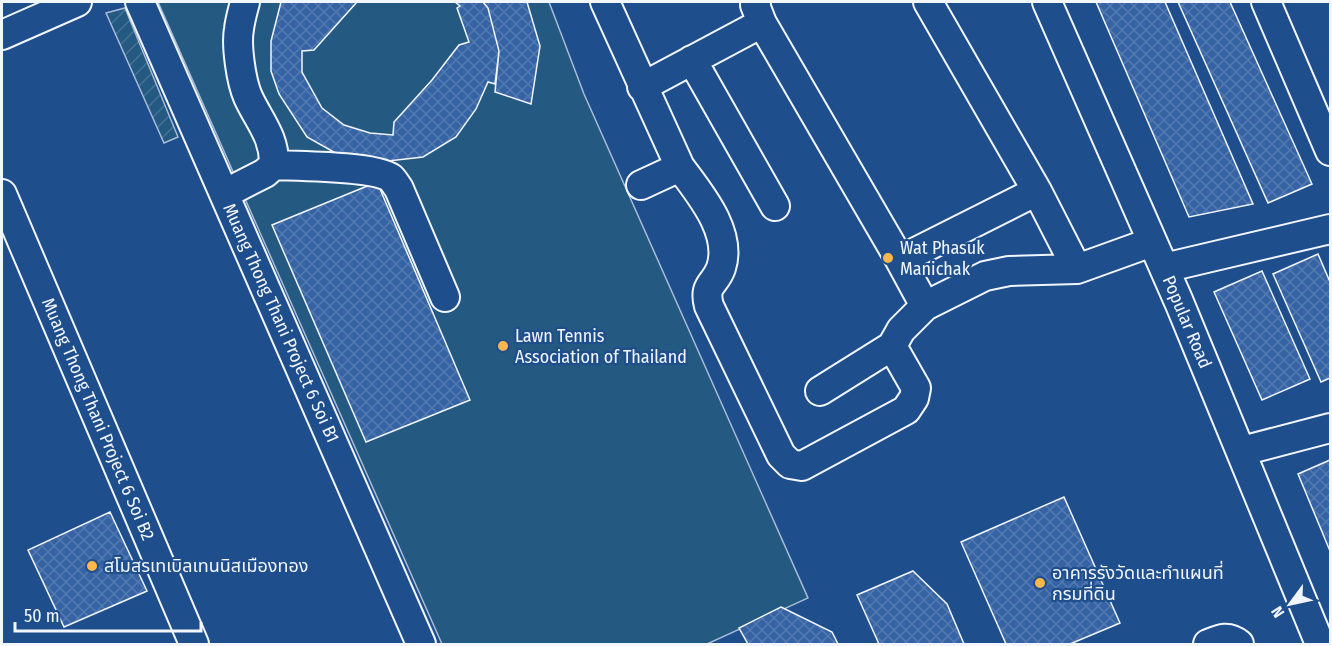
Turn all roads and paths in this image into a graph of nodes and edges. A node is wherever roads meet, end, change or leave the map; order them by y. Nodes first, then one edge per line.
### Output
1 (77, 2) edge
2 (140, 2) edge
3 (245, 2) edge
4 (605, 2) edge
5 (928, 2) edge
6 (1047, 2) edge
7 (1266, 2) edge
8 (759, 12) edge
9 (2, 35) edge
10 (692, 60) junction
11 (642, 87) junction
12 (1330, 151) edge
13 (274, 165) junction
14 (680, 167) junction
15 (641, 185) dead end
16 (1037, 190) junction
17 (2, 194) edge
18 (224, 194) junction
19 (775, 206) dead end
20 (1330, 229) edge
21 (1152, 242) junction
22 (900, 260) junction
23 (1164, 268) junction
24 (1077, 269) junction
25 (445, 297) dead end
26 (925, 306) junction
27 (892, 346) junction
28 (820, 392) dead end
29 (1330, 428) edge
30 (1242, 451) junction
31 (194, 645) edge
32 (421, 645) edge
33 (1208, 645) edge
34 (1239, 645) edge
35 (1320, 645) edge

1 - 9 street
2 - 18 street, Muang Thong Thani Project 6 Soi B1
3 - 13 street
4 - 11 street
5 - 16 street
6 - 21 street, Popular Road
7 - 12 street
8 - 10 street
8 - 22 street
10 - 11 street
10 - 19 street
11 - 14 street
13 - 18 street
13 - 25 street
14 - 15 street
14 - 27 street
16 - 22 street
16 - 24 street
17 - 31 street, Muang Thong Thani Project 6 Soi B2
18 - 32 street, Muang Thong Thani Project 6 Soi B1
20 - 23 street
21 - 23 street, Popular Road
21 - 24 street
22 - 26 street
23 - 30 street, Popular Road
24 - 26 street
26 - 27 street
27 - 28 street
29 - 30 street
30 - 35 street, Popular Road
33 - 34 street

